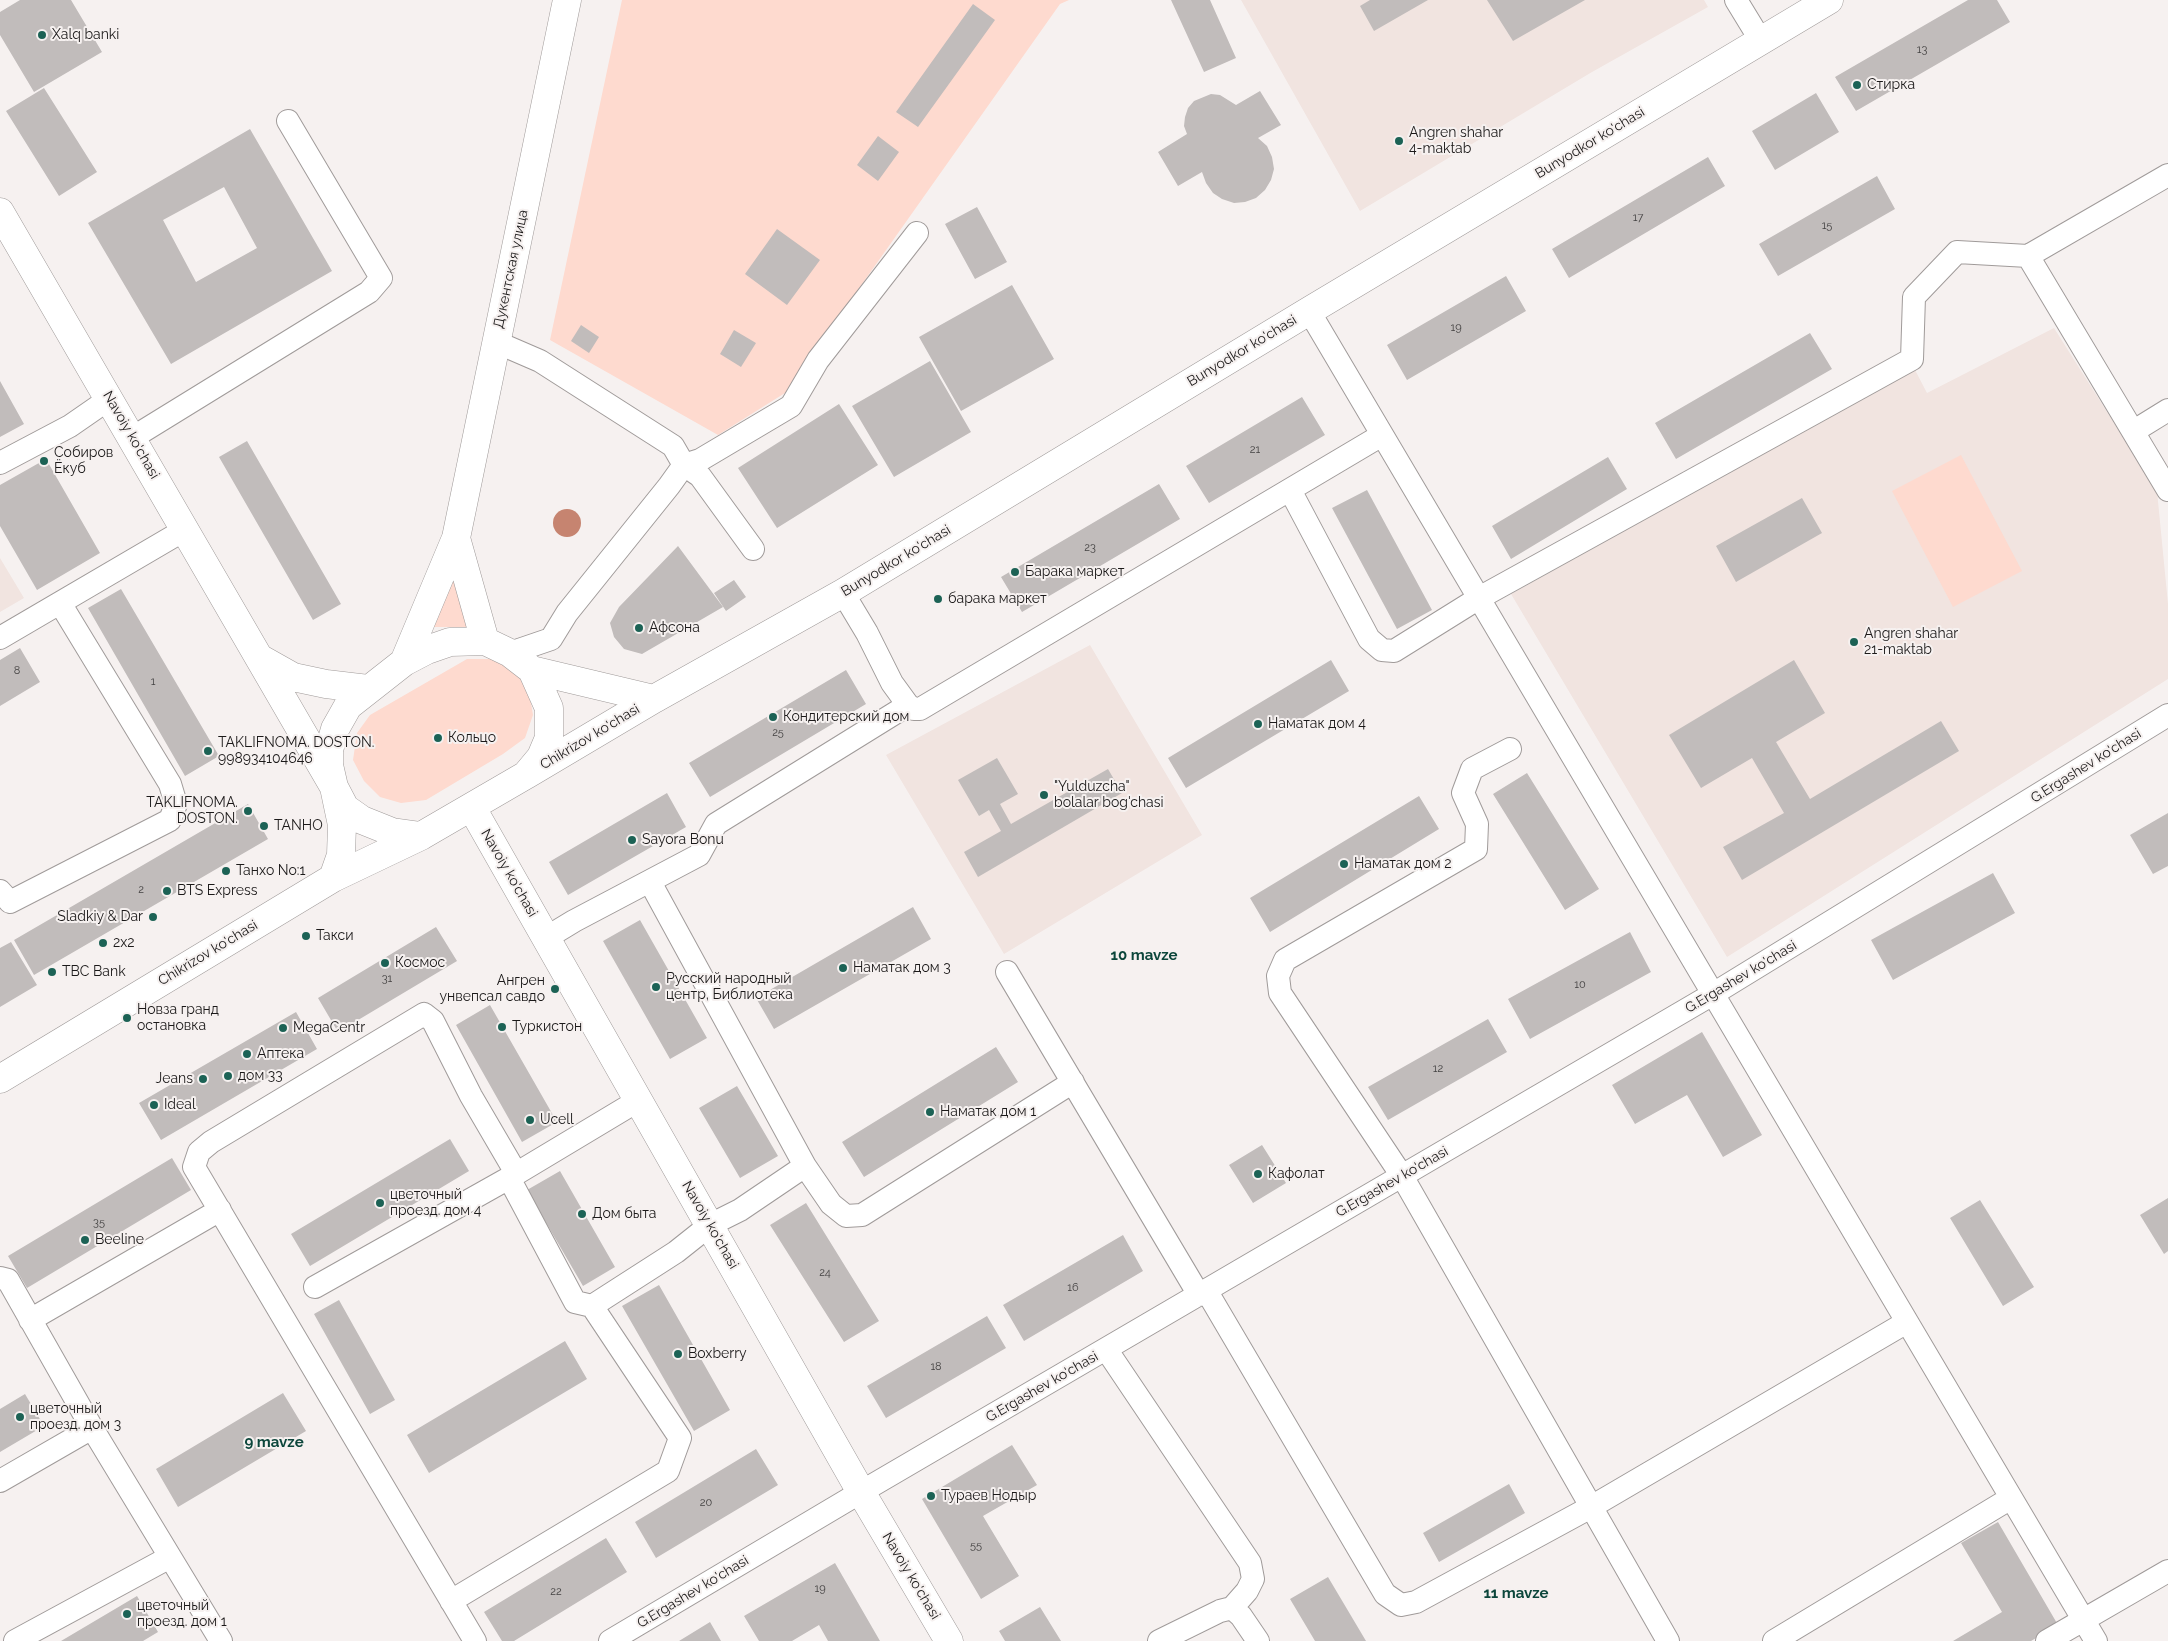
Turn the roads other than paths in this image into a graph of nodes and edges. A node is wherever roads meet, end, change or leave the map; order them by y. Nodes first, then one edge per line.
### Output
1 (567, 0) edge
2 (1736, 0) edge
3 (1829, 0) edge
4 (1760, 41) junction
5 (288, 121) dead end
6 (2168, 175) edge
7 (0, 212) edge
8 (917, 233) dead end
9 (2028, 256) junction
10 (1309, 311) junction
11 (496, 342) junction
12 (109, 399) junction
13 (2168, 410) edge
14 (2134, 431) junction
15 (1382, 435) junction
16 (132, 438) junction
17 (0, 463) edge
18 (684, 464) junction
19 (1290, 490) junction
20 (2168, 490) edge
21 (186, 529) junction
22 (456, 538) junction
23 (753, 549) dead end
24 (843, 593) junction
25 (1479, 598) junction
26 (60, 603) junction
27 (0, 638) edge
28 (486, 641) junction
29 (510, 653) junction
30 (260, 659) junction
31 (404, 662) junction
32 (532, 670) junction
33 (368, 689) junction
34 (654, 699) junction
35 (908, 705) junction
36 (2168, 715) edge
37 (1510, 749) dead end
38 (526, 775) junction
39 (334, 786) junction
40 (472, 808) junction
41 (421, 836) junction
42 (333, 878) junction
43 (650, 882) junction
44 (0, 892) edge
45 (546, 938) junction
46 (1007, 972) dead end
47 (1713, 994) junction
48 (0, 1079) edge
49 (1073, 1082) junction
50 (639, 1100) junction
51 (806, 1166) junction
52 (513, 1176) junction
53 (1402, 1176) junction
54 (220, 1210) junction
55 (710, 1225) junction
56 (0, 1278) edge
57 (315, 1287) dead end
58 (1203, 1292) junction
59 (592, 1306) junction
60 (30, 1320) junction
61 (1907, 1322) junction
62 (1106, 1349) junction
63 (92, 1428) junction
64 (0, 1481) edge
65 (861, 1492) junction
66 (2011, 1498) junction
67 (1591, 1507) junction
68 (170, 1557) junction
69 (2168, 1571) edge
70 (451, 1601) junction
71 (1232, 1608) junction
72 (2083, 1620) junction
73 (15, 1641) edge
74 (221, 1641) edge
75 (475, 1641) edge
76 (610, 1641) edge
77 (950, 1641) edge
78 (1159, 1641) edge
79 (1258, 1641) edge
80 (1668, 1641) edge
81 (1774, 1641) edge
82 (2047, 1641) edge
83 (2096, 1641) edge

1 - 11 main road, Дукентская улица
2 - 4 street
3 - 4 main road, Bunyodkor ko'chasi
4 - 10 main road, Bunyodkor ko'chasi
5 - 16 street
6 - 9 street
7 - 12 main road, Navoiy ko'chasi
8 - 18 street
9 - 14 street
9 - 25 street
10 - 15 street
10 - 24 main road, Bunyodkor ko'chasi
11 - 18 street
11 - 22 main road, Дукентская улица
12 - 16 main road, Navoiy ko'chasi
12 - 17 street
13 - 14 street
14 - 20 street
15 - 19 street
15 - 25 street
16 - 21 main road, Navoiy ko'chasi
18 - 23 street
18 - 29 street
19 - 25 street
19 - 35 street
21 - 26 street
21 - 30 main road, Navoiy ko'chasi
22 - 28 main road
22 - 31 main road, Дукентская улица
24 - 34 main road, Bunyodkor ko'chasi
24 - 35 street
25 - 47 street
26 - 27 street
26 - 44 street
28 - 29 main road
28 - 31 main road
29 - 32 main road
30 - 33 main road
30 - 39 main road, Navoiy ko'chasi
31 - 33 main road
32 - 34 main road
32 - 38 main road
33 - 39 main road
34 - 38 main road, Chikrizov ko'chasi
35 - 43 street
36 - 47 street, G.Ergashev ko'chasi
37 - 53 street
38 - 40 main road, Chikrizov ko'chasi
39 - 41 main road
39 - 42 main road
40 - 41 main road, Chikrizov ko'chasi
40 - 45 main road, Navoiy ko'chasi
41 - 42 main road, Chikrizov ko'chasi
42 - 48 main road, Chikrizov ko'chasi
43 - 45 street
43 - 51 street
45 - 50 main road, Navoiy ko'chasi
46 - 49 street
47 - 53 street, G.Ergashev ko'chasi
47 - 61 street
49 - 51 street
49 - 58 street
50 - 52 street
50 - 55 main road, Navoiy ko'chasi
51 - 55 street
52 - 54 street
52 - 57 street
52 - 59 street
53 - 58 street, G.Ergashev ko'chasi
53 - 67 street
54 - 60 street
54 - 70 street
55 - 59 street
55 - 65 main road, Navoiy ko'chasi
56 - 60 street
58 - 62 street, G.Ergashev ko'chasi
58 - 67 street
59 - 70 street
60 - 63 street
61 - 66 street
61 - 67 street
62 - 65 street, G.Ergashev ko'chasi
62 - 71 street
63 - 64 street
63 - 68 street
65 - 76 street, G.Ergashev ko'chasi
65 - 77 main road, Navoiy ko'chasi
66 - 72 street
66 - 81 street
67 - 80 street
68 - 73 street
68 - 74 street
69 - 72 street
70 - 75 street
71 - 78 street
71 - 79 street
72 - 82 street
72 - 83 street

